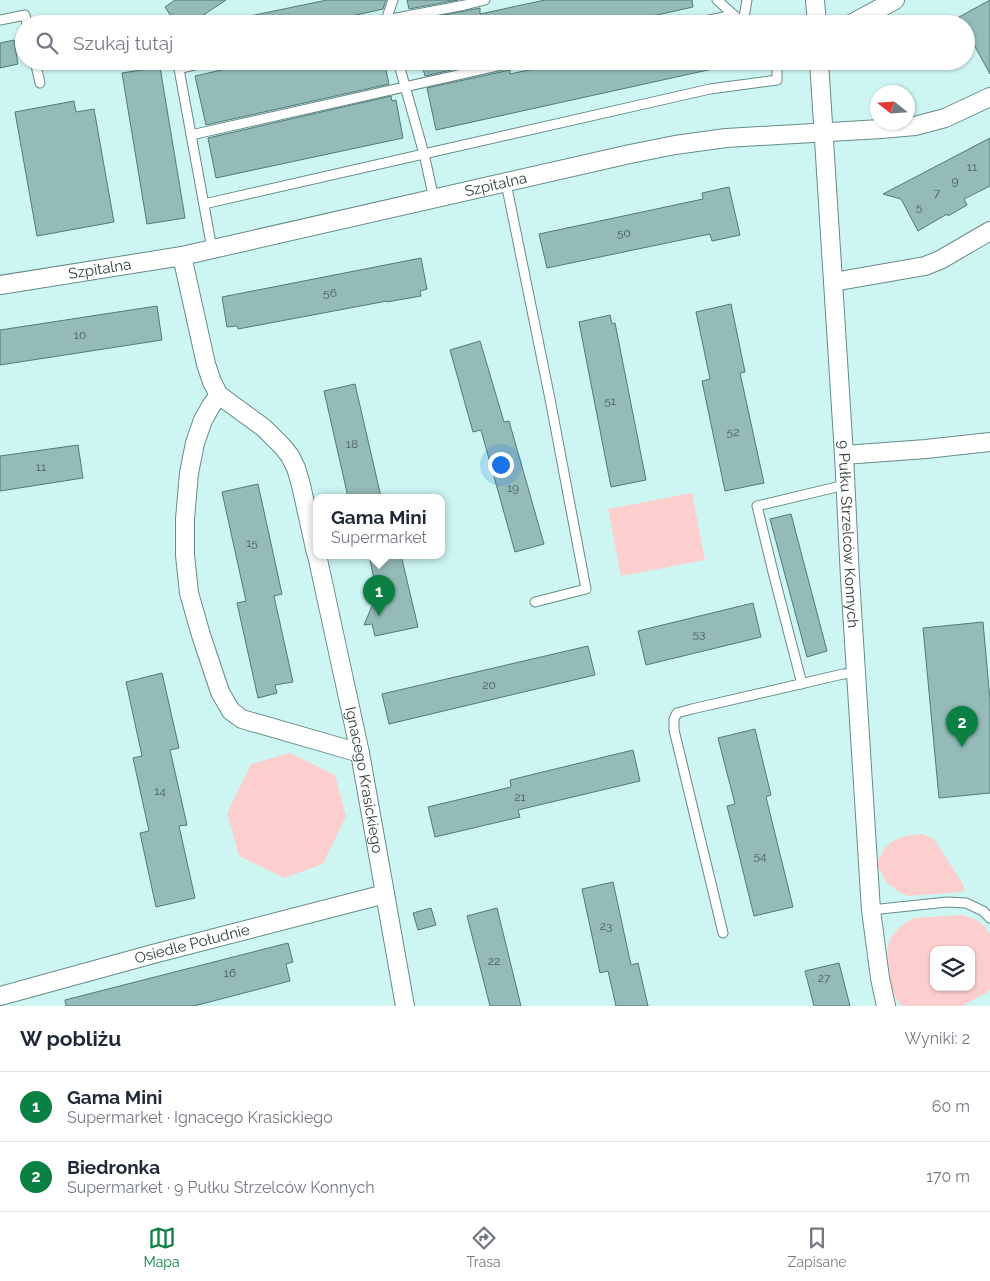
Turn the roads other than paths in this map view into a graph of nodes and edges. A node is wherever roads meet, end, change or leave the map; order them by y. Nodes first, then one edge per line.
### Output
1 (393, 0) edge
2 (485, 0) edge
3 (717, 0) edge
4 (747, 0) edge
5 (815, 0) edge
6 (895, 0) edge
7 (388, 15) edge
8 (418, 15) edge
9 (733, 15) edge
10 (744, 15) edge
11 (816, 15) edge
12 (868, 15) edge
13 (15, 17) edge
14 (0, 20) edge
15 (37, 70) edge
16 (179, 70) edge
17 (401, 70) edge
18 (479, 70) edge
19 (778, 70) edge
20 (820, 70) edge
21 (40, 84) dead end
22 (405, 86) junction
23 (990, 97) edge
24 (824, 132) junction
25 (191, 135) junction
26 (424, 154) junction
27 (506, 183) junction
28 (434, 199) junction
29 (204, 204) junction
30 (990, 231) edge
31 (212, 249) junction
32 (182, 256) junction
33 (833, 282) junction
34 (0, 285) edge
35 (219, 395) junction
36 (990, 442) edge
37 (844, 455) junction
38 (846, 485) junction
39 (313, 537) edge
40 (318, 559) edge
41 (535, 602) dead end
42 (856, 672) junction
43 (802, 684) junction
44 (360, 753) junction
45 (385, 894) junction
46 (871, 910) junction
47 (990, 918) edge
48 (723, 933) dead end
49 (0, 996) edge
50 (405, 1006) edge
51 (886, 1006) edge

1 - 7 lane
2 - 8 lane
3 - 9 lane
4 - 10 lane
5 - 11 street
6 - 12 street
13 - 14 lane
15 - 21 lane
16 - 25 lane
17 - 22 lane
18 - 22 lane
19 - 26 lane
20 - 24 street, 9 Pułku Strzelców Konnych
22 - 25 lane
22 - 26 lane
23 - 24 street, Szpitalna
24 - 27 street, Szpitalna
24 - 33 street, 9 Pułku Strzelców Konnych
25 - 29 lane
26 - 28 lane
26 - 29 lane
27 - 28 street, Szpitalna
27 - 41 lane
28 - 31 street, Szpitalna
29 - 31 lane
30 - 33 street
31 - 32 street, Szpitalna
32 - 34 street, Szpitalna
32 - 35 street, Ignacego Krasickiego
33 - 37 street, 9 Pułku Strzelców Konnych
35 - 39 street, Ignacego Krasickiego
35 - 44 street
36 - 37 street
37 - 38 street, 9 Pułku Strzelców Konnych
38 - 42 street, 9 Pułku Strzelców Konnych
38 - 43 lane
40 - 44 street, Ignacego Krasickiego
42 - 43 lane
42 - 46 street, 9 Pułku Strzelców Konnych
43 - 48 lane
44 - 45 street, Ignacego Krasickiego
45 - 49 street, Osiedle Południe
45 - 50 street, Ignacego Krasickiego
46 - 47 lane
46 - 51 street, 9 Pułku Strzelców Konnych

